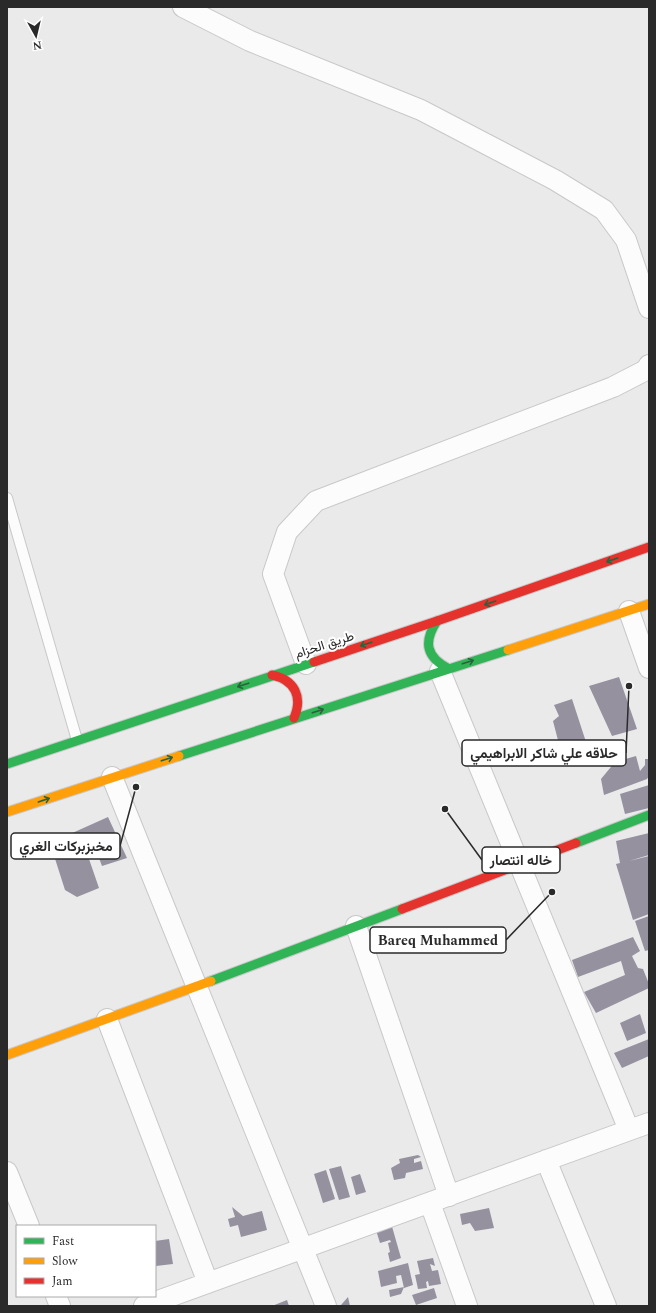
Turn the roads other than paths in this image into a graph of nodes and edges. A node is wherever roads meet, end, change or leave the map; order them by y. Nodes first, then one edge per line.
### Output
1 (183, 7) edge
2 (649, 308) edge
3 (649, 365) edge
4 (7, 498) edge
5 (649, 547) edge
6 (649, 604) edge
7 (629, 611) junction
8 (437, 621) junction
9 (306, 664) junction
10 (649, 668) edge
11 (444, 670) junction
12 (272, 675) junction
13 (294, 718) junction
14 (77, 740) junction
15 (7, 764) edge
16 (112, 777) junction
17 (7, 812) edge
18 (649, 815) edge
19 (520, 864) junction
20 (356, 926) junction
21 (197, 987) junction
22 (107, 1019) junction
23 (7, 1055) edge
24 (649, 1123) edge
25 (629, 1130) junction
26 (546, 1160) junction
27 (7, 1172) edge
28 (449, 1196) junction
29 (430, 1203) junction
30 (28, 1225) edge
31 (303, 1249) junction
32 (208, 1283) junction
33 (179, 1300) edge
34 (144, 1306) edge
35 (326, 1306) edge
36 (467, 1306) edge
37 (606, 1306) edge

1 - 2 street
3 - 9 street
4 - 14 lane
5 -> 8 main road, طريق الحزام
6 - 7 main road
7 - 10 street
11 -> 7 main road
8 -> 9 main road, طريق الحزام
8 - 11 main road
9 - 12 main road, طريق الحزام
13 -> 11 main road
11 - 19 street
12 - 13 main road
12 -> 14 main road, طريق الحزام
16 -> 13 main road
14 - 15 main road, طريق الحزام
17 -> 16 main road
16 - 21 street
18 - 19 main road
19 - 20 main road
19 - 25 street
20 - 21 main road
20 - 28 street
21 - 22 main road
21 - 31 street
22 - 23 main road
22 - 32 street
24 - 25 street
25 - 26 street
26 - 28 street
26 - 37 street
27 - 30 street
28 - 29 street
29 - 31 street
29 - 36 street
31 - 32 street
31 - 35 street
32 - 33 street
33 - 34 street

